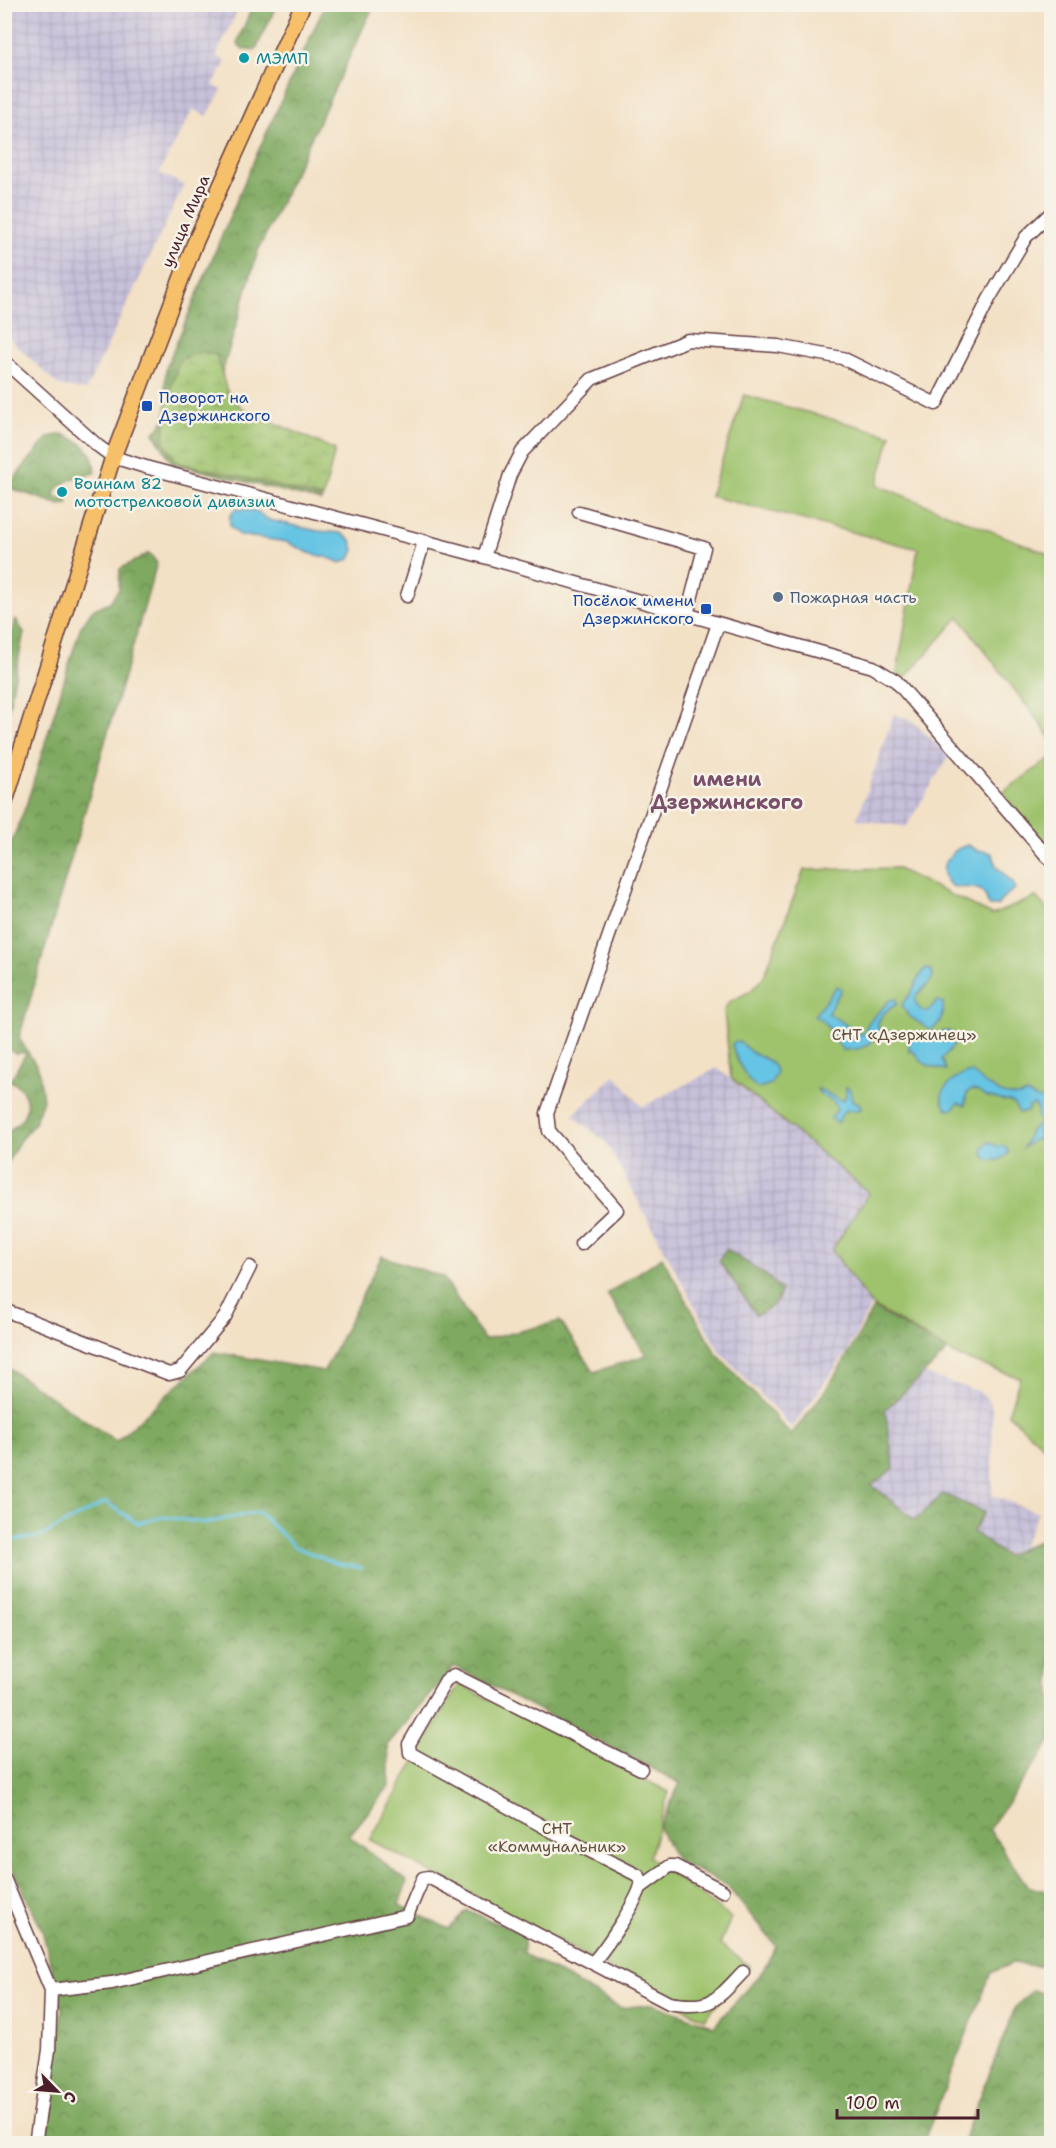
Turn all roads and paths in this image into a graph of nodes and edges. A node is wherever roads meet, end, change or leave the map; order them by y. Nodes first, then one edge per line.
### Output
1 (303, 4) edge
2 (1052, 212) edge
3 (4, 361) edge
4 (113, 457) junction
5 (579, 512) dead end
6 (424, 542) junction
7 (484, 557) junction
8 (407, 596) dead end
9 (687, 615) junction
10 (718, 624) junction
11 (4, 806) edge
12 (1052, 862) edge
13 (581, 1244) dead end
14 (250, 1267) dead end
15 (4, 1310) edge
16 (641, 1769) dead end
17 (4, 1878) edge
18 (640, 1888) junction
19 (723, 1891) dead end
20 (592, 1963) junction
21 (743, 1972) dead end
22 (51, 1990) junction
23 (35, 2144) edge

1 - 4 main road, улица Мира
2 - 7 street
3 - 4 street
4 - 6 street
4 - 11 main road, улица Мира
5 - 9 street
6 - 7 street
6 - 8 street
7 - 9 street
9 - 10 street
10 - 12 street
10 - 13 street
14 - 15 street
16 - 18 street
17 - 22 street
18 - 19 street
18 - 20 street
20 - 21 street
20 - 22 street
22 - 23 street

